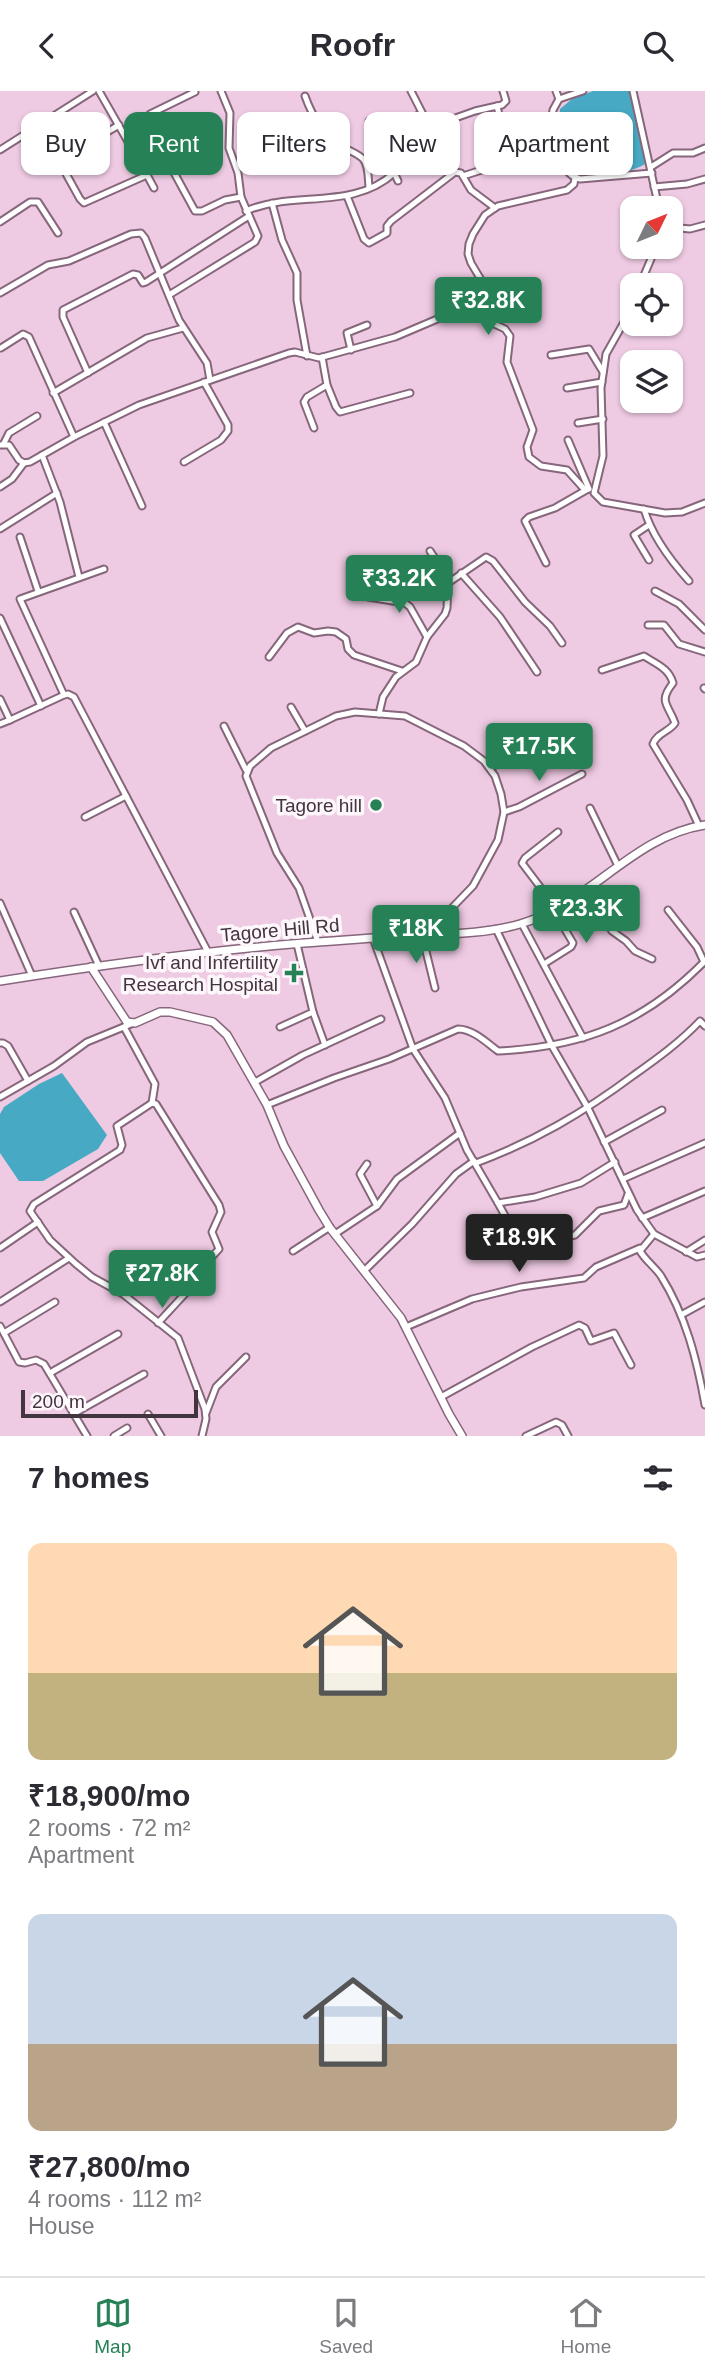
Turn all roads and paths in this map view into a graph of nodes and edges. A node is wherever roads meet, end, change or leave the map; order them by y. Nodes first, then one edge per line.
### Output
1 (93, 91) edge
2 (99, 91) edge
3 (220, 91) edge
4 (411, 91) edge
5 (503, 91) edge
6 (556, 91) edge
7 (583, 91) edge
8 (634, 91) edge
9 (195, 92) edge
10 (305, 96) dead end
11 (559, 99) junction
12 (497, 106) junction
13 (60, 112) edge
14 (422, 112) edge
15 (499, 112) edge
16 (552, 112) edge
17 (460, 116) edge
18 (119, 125) junction
19 (110, 130) edge
20 (124, 134) edge
21 (21, 137) edge
22 (705, 148) edge
23 (0, 150) edge
24 (651, 170) junction
25 (474, 172) edge
26 (67, 175) edge
27 (147, 175) joint
28 (390, 175) edge
29 (395, 175) edge
30 (571, 175) edge
31 (463, 176) junction
32 (575, 178) junction
33 (705, 179) edge
34 (398, 181) dead end
35 (369, 187) junction
36 (654, 187) junction
37 (154, 188) dead end
38 (347, 196) junction
39 (656, 196) edge
40 (241, 197) junction
41 (272, 202) junction
42 (495, 208) junction
43 (248, 214) junction
44 (0, 222) edge
45 (705, 225) edge
46 (683, 228) edge
47 (58, 233) dead end
48 (160, 274) junction
49 (0, 293) edge
50 (169, 295) junction
51 (466, 313) junction
52 (367, 325) dead end
53 (620, 327) edge
54 (184, 328) junction
55 (1, 348) edge
56 (351, 350) junction
57 (551, 355) dead end
58 (307, 356) junction
59 (323, 357) junction
60 (603, 372) junction
61 (88, 373) junction
62 (207, 381) junction
63 (601, 383) junction
64 (327, 385) junction
65 (567, 388) dead end
66 (53, 393) junction
67 (410, 393) dead end
68 (37, 416) dead end
69 (603, 419) junction
70 (104, 422) junction
71 (578, 423) dead end
72 (314, 428) dead end
73 (74, 437) junction
74 (568, 440) dead end
75 (2, 444) edge
76 (42, 455) junction
77 (184, 462) dead end
78 (24, 463) junction
79 (0, 487) edge
80 (589, 489) junction
81 (57, 493) junction
82 (704, 503) edge
83 (142, 506) dead end
84 (644, 509) junction
85 (649, 525) junction
86 (0, 529) edge
87 (20, 537) dead end
88 (430, 551) dead end
89 (649, 560) dead end
90 (546, 563) dead end
91 (104, 569) dead end
92 (461, 573) junction
93 (79, 577) junction
94 (450, 581) junction
95 (688, 581) dead end
96 (655, 590) dead end
97 (38, 591) junction
98 (368, 597) dead end
99 (0, 618) edge
100 (648, 625) dead end
101 (2, 629) edge
102 (705, 630) edge
103 (427, 637) junction
104 (562, 643) dead end
105 (705, 652) edge
106 (269, 657) dead end
107 (602, 670) dead end
108 (402, 671) junction
109 (537, 672) dead end
110 (64, 695) junction
111 (0, 699) edge
112 (41, 706) junction
113 (291, 707) dead end
114 (379, 714) junction
115 (10, 720) junction
116 (0, 724) edge
117 (224, 726) dead end
118 (304, 731) junction
119 (553, 734) dead end
120 (490, 768) junction
121 (247, 770) junction
122 (582, 774) dead end
123 (126, 796) junction
124 (590, 808) dead end
125 (504, 812) junction
126 (85, 817) dead end
127 (702, 825) edge
128 (558, 832) dead end
129 (618, 866) junction
130 (584, 890) junction
131 (0, 903) edge
132 (555, 909) junction
133 (668, 911) dead end
134 (74, 912) dead end
135 (522, 924) junction
136 (496, 929) junction
137 (422, 935) junction
138 (373, 938) junction
139 (318, 942) junction
140 (297, 944) junction
141 (208, 952) junction
142 (652, 959) dead end
143 (704, 963) edge
144 (544, 964) junction
145 (95, 966) junction
146 (32, 976) junction
147 (0, 981) edge
148 (435, 988) dead end
149 (313, 1012) junction
150 (381, 1019) dead end
151 (704, 1021) edge
152 (127, 1025) junction
153 (279, 1027) dead end
154 (583, 1038) junction
155 (0, 1043) edge
156 (325, 1045) junction
157 (552, 1046) junction
158 (413, 1049) junction
159 (28, 1081) junction
160 (255, 1082) junction
161 (0, 1097) edge
162 (152, 1103) junction
163 (267, 1105) junction
164 (588, 1108) junction
165 (662, 1110) dead end
166 (460, 1133) junction
167 (604, 1142) junction
168 (705, 1143) edge
169 (475, 1162) junction
170 (615, 1163) junction
171 (367, 1164) dead end
172 (623, 1179) junction
173 (628, 1191) junction
174 (705, 1192) edge
175 (498, 1203) junction
176 (377, 1206) junction
177 (642, 1218) junction
178 (38, 1222) junction
179 (330, 1227) junction
180 (335, 1234) junction
181 (654, 1234) junction
182 (705, 1240) edge
183 (521, 1245) junction
184 (0, 1248) edge
185 (640, 1248) junction
186 (293, 1251) dead end
187 (495, 1252) dead end
188 (686, 1252) junction
189 (705, 1255) edge
190 (69, 1258) junction
191 (364, 1271) junction
192 (0, 1302) edge
193 (55, 1302) dead end
194 (705, 1302) edge
195 (681, 1315) junction
196 (158, 1323) junction
197 (0, 1326) edge
198 (406, 1327) junction
199 (4, 1333) junction
200 (118, 1333) dead end
201 (246, 1357) dead end
202 (631, 1365) dead end
203 (702, 1367) edge
204 (50, 1373) junction
205 (144, 1374) dead end
206 (441, 1397) junction
207 (705, 1405) edge
208 (73, 1413) junction
209 (148, 1414) dead end
210 (206, 1415) junction
211 (127, 1428) dead end
212 (86, 1436) edge
213 (114, 1436) edge
214 (161, 1436) edge
215 (202, 1436) edge
216 (462, 1436) edge
217 (526, 1436) edge
218 (568, 1436) edge

1 - 13 street
2 - 18 street
3 - 40 street
4 - 14 street
5 - 12 street
6 - 11 street
7 - 11 street
8 - 24 street
9 - 40 street
10 - 35 street
11 - 16 street
12 - 15 street
12 - 17 street
18 - 19 street
18 - 20 street
21 - 23 street
22 - 24 street
24 - 32 street
24 - 36 street
25 - 31 street
26 - 27 street
27 - 37 street
28 - 35 street
29 - 34 street
30 - 32 street
31 - 38 street
31 - 42 street
32 - 42 street
33 - 36 street
35 - 38 street
36 - 39 street
38 - 41 street
40 - 43 street
41 - 43 street
41 - 58 street
42 - 51 street
43 - 48 street
43 - 50 street
44 - 47 street
45 - 46 street
48 - 49 street
48 - 50 street
48 - 61 street
50 - 54 street
51 - 56 street
51 - 80 street
52 - 56 street
53 - 60 street
54 - 61 street
54 - 62 street
55 - 66 street
56 - 59 street
57 - 60 street
58 - 59 street
58 - 62 street
59 - 64 street
60 - 63 street
61 - 66 street
62 - 70 street
62 - 77 street
63 - 65 street
63 - 69 street
64 - 67 street
64 - 72 street
66 - 73 street
68 - 75 street
69 - 71 street
69 - 80 street
70 - 73 street
70 - 83 street
73 - 76 street
74 - 80 street
75 - 78 street
76 - 78 street
76 - 81 street
78 - 79 street
80 - 84 street
80 - 90 street
81 - 86 street
81 - 93 street
82 - 84 street
84 - 85 street
85 - 89 street
85 - 95 street
87 - 97 street
88 - 94 street
91 - 93 street
92 - 94 street
92 - 104 street
92 - 109 street
93 - 97 street
94 - 103 street
96 - 102 street
97 - 110 street
98 - 103 street
99 - 101 street
100 - 105 street
101 - 112 street
103 - 108 street
106 - 108 street
107 - 127 street
108 - 114 street
110 - 112 street
110 - 123 street
111 - 115 street
112 - 115 street
113 - 118 street
114 - 118 street
114 - 120 street
115 - 116 street
117 - 121 street
118 - 121 street
119 - 120 street
120 - 125 street
121 - 139 street
122 - 125 street
123 - 126 street
123 - 141 street
124 - 129 street
125 - 137 street
127 - 129 main road, Tagore Hill Rd
128 - 132 street
129 - 130 main road, Tagore Hill Rd
130 - 132 main road, Tagore Hill Rd
130 - 142 street
131 - 146 street
132 - 135 main road, Tagore Hill Rd
132 - 144 street
133 - 143 street
134 - 145 street
135 - 136 main road, Tagore Hill Rd
135 - 144 street
136 - 137 main road, Tagore Hill Rd
136 - 157 street
137 - 138 main road, Tagore Hill Rd
137 - 148 street
138 - 139 main road, Tagore Hill Rd
138 - 158 street
139 - 140 main road, Tagore Hill Rd
140 - 141 main road, Tagore Hill Rd
140 - 149 street
141 - 145 main road, Tagore Hill Rd
143 - 154 street
144 - 154 street
145 - 146 main road, Tagore Hill Rd
145 - 152 main road
146 - 147 main road, Tagore Hill Rd
149 - 153 street
149 - 156 street
150 - 156 street
151 - 164 street
152 - 159 street
152 - 160 main road
152 - 162 street
154 - 157 street
155 - 159 street
156 - 160 street
157 - 158 street
157 - 164 street
158 - 163 street
158 - 166 street
159 - 161 street
160 - 163 main road
162 - 178 street
162 - 196 street
163 - 179 main road
164 - 167 street
164 - 169 street
165 - 167 street
166 - 169 street
166 - 176 street
167 - 170 street
168 - 172 street
169 - 175 street
169 - 191 street
170 - 172 street
170 - 175 street
171 - 176 street
172 - 173 street
173 - 177 street
173 - 183 street
174 - 177 street
175 - 183 street
176 - 180 street
177 - 181 street
178 - 184 street
178 - 190 street
179 - 180 main road
179 - 186 street
180 - 191 main road
181 - 185 street
181 - 188 street
182 - 188 street
183 - 187 street
185 - 195 street
185 - 198 street
188 - 189 street
190 - 192 street
190 - 196 street
191 - 198 main road
193 - 199 street
194 - 195 street
195 - 203 street
196 - 210 street
197 - 199 street
198 - 206 main road
199 - 204 street
200 - 204 street
201 - 210 street
202 - 206 street
203 - 207 street
204 - 208 street
205 - 208 street
206 - 216 main road
208 - 212 street
209 - 214 street
210 - 215 street
211 - 213 street
217 - 218 street

